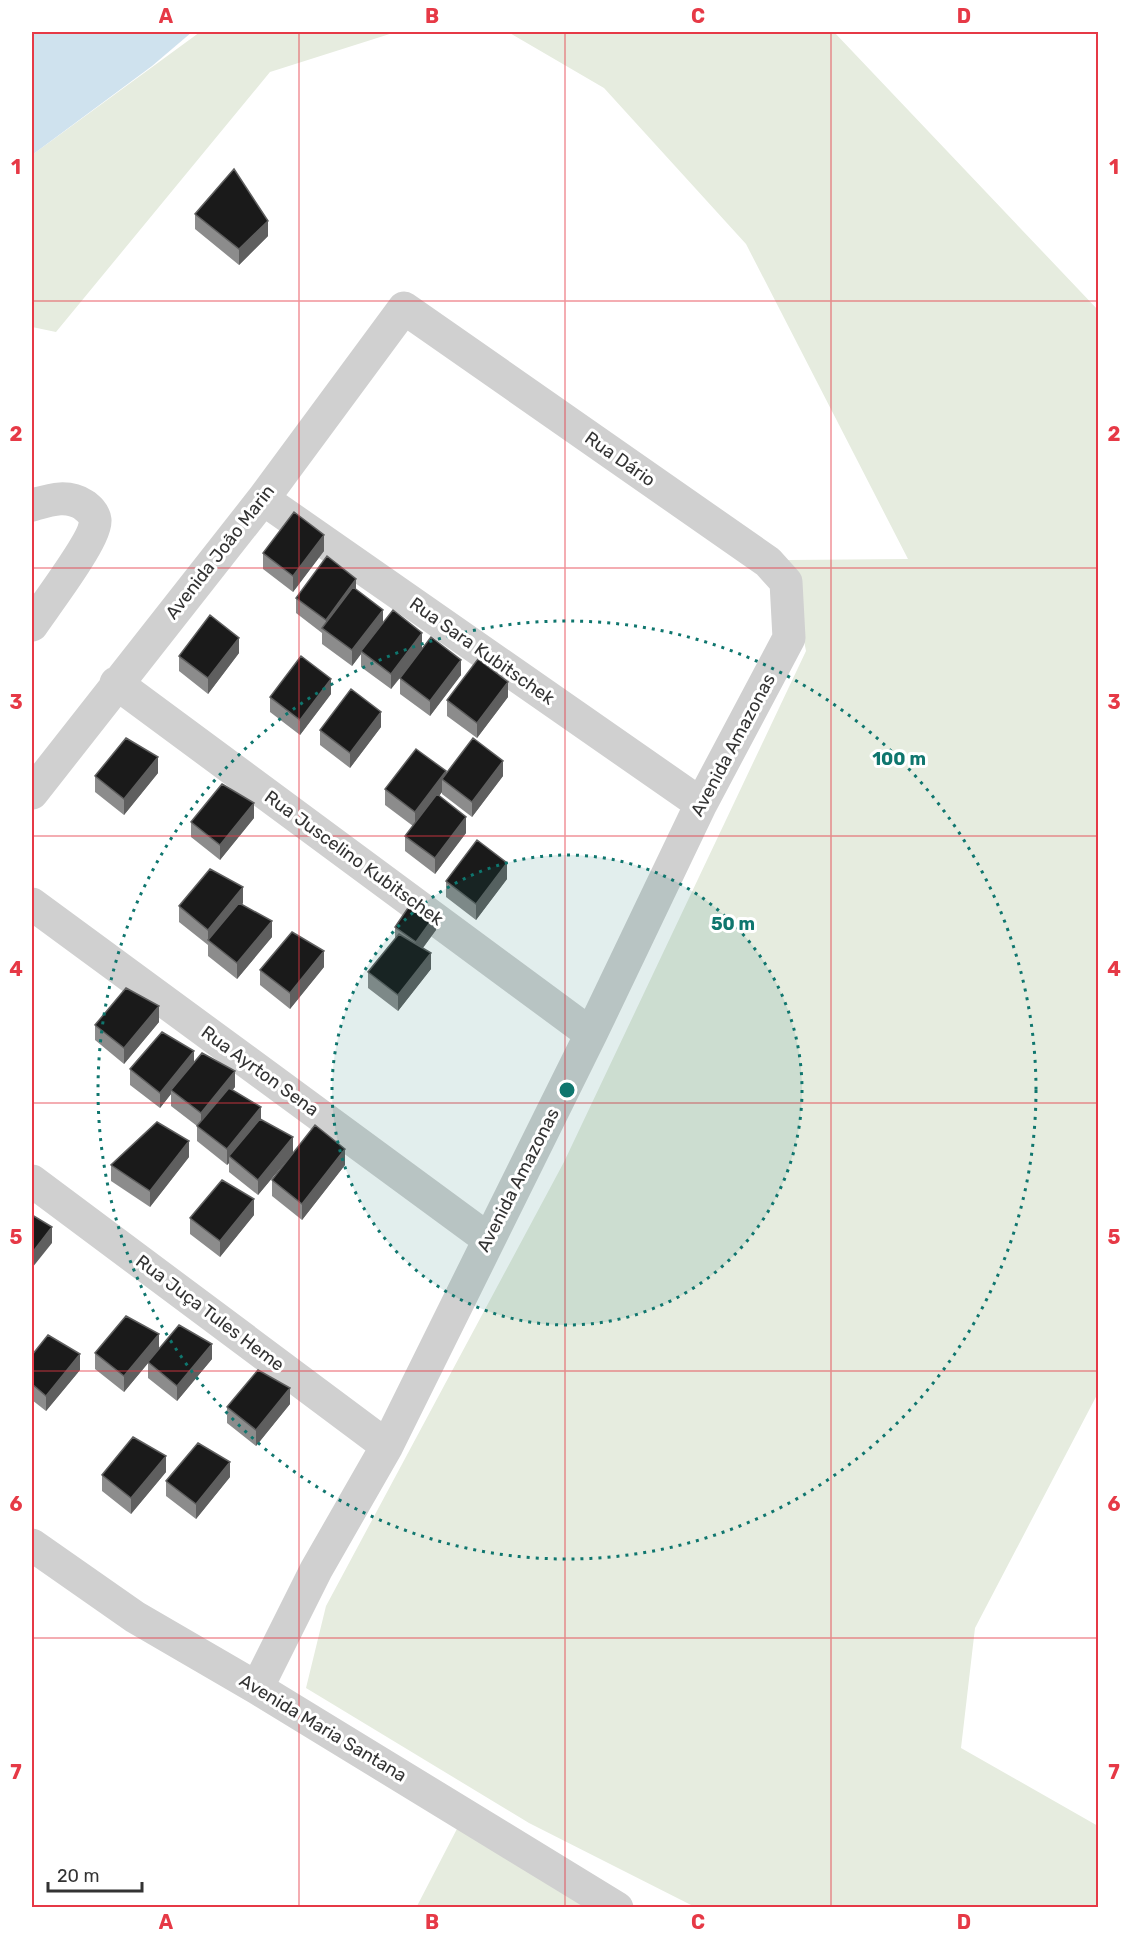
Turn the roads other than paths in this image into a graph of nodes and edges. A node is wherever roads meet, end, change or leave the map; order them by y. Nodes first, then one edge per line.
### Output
1 (404, 308) joint
2 (263, 499) junction
3 (32, 505) edge
4 (32, 625) edge
5 (789, 638) joint
6 (116, 683) junction
7 (32, 793) edge
8 (701, 804) junction
9 (32, 904) edge
10 (591, 1034) junction
11 (32, 1180) edge
12 (488, 1239) junction
13 (387, 1446) junction
14 (32, 1545) edge
15 (257, 1688) junction
16 (617, 1908) edge

1 - 2 street, Avenida João Marin
1 - 5 street, Rua Dário
2 - 6 street, Avenida João Marin
2 - 8 street, Rua Sara Kubitschek
3 - 4 street
5 - 8 street, Avenida Amazonas
6 - 7 street, Avenida João Marin
6 - 10 street, Rua Juscelino Kubitschek
8 - 10 street, Avenida Amazonas
9 - 12 street, Rua Ayrton Sena
10 - 12 street, Avenida Amazonas
11 - 13 street, Rua Juça Tules Heme
12 - 13 street, Avenida Amazonas
13 - 15 street, Avenida Amazonas
14 - 15 street, Avenida Maria Santana
15 - 16 street, Avenida Maria Santana

